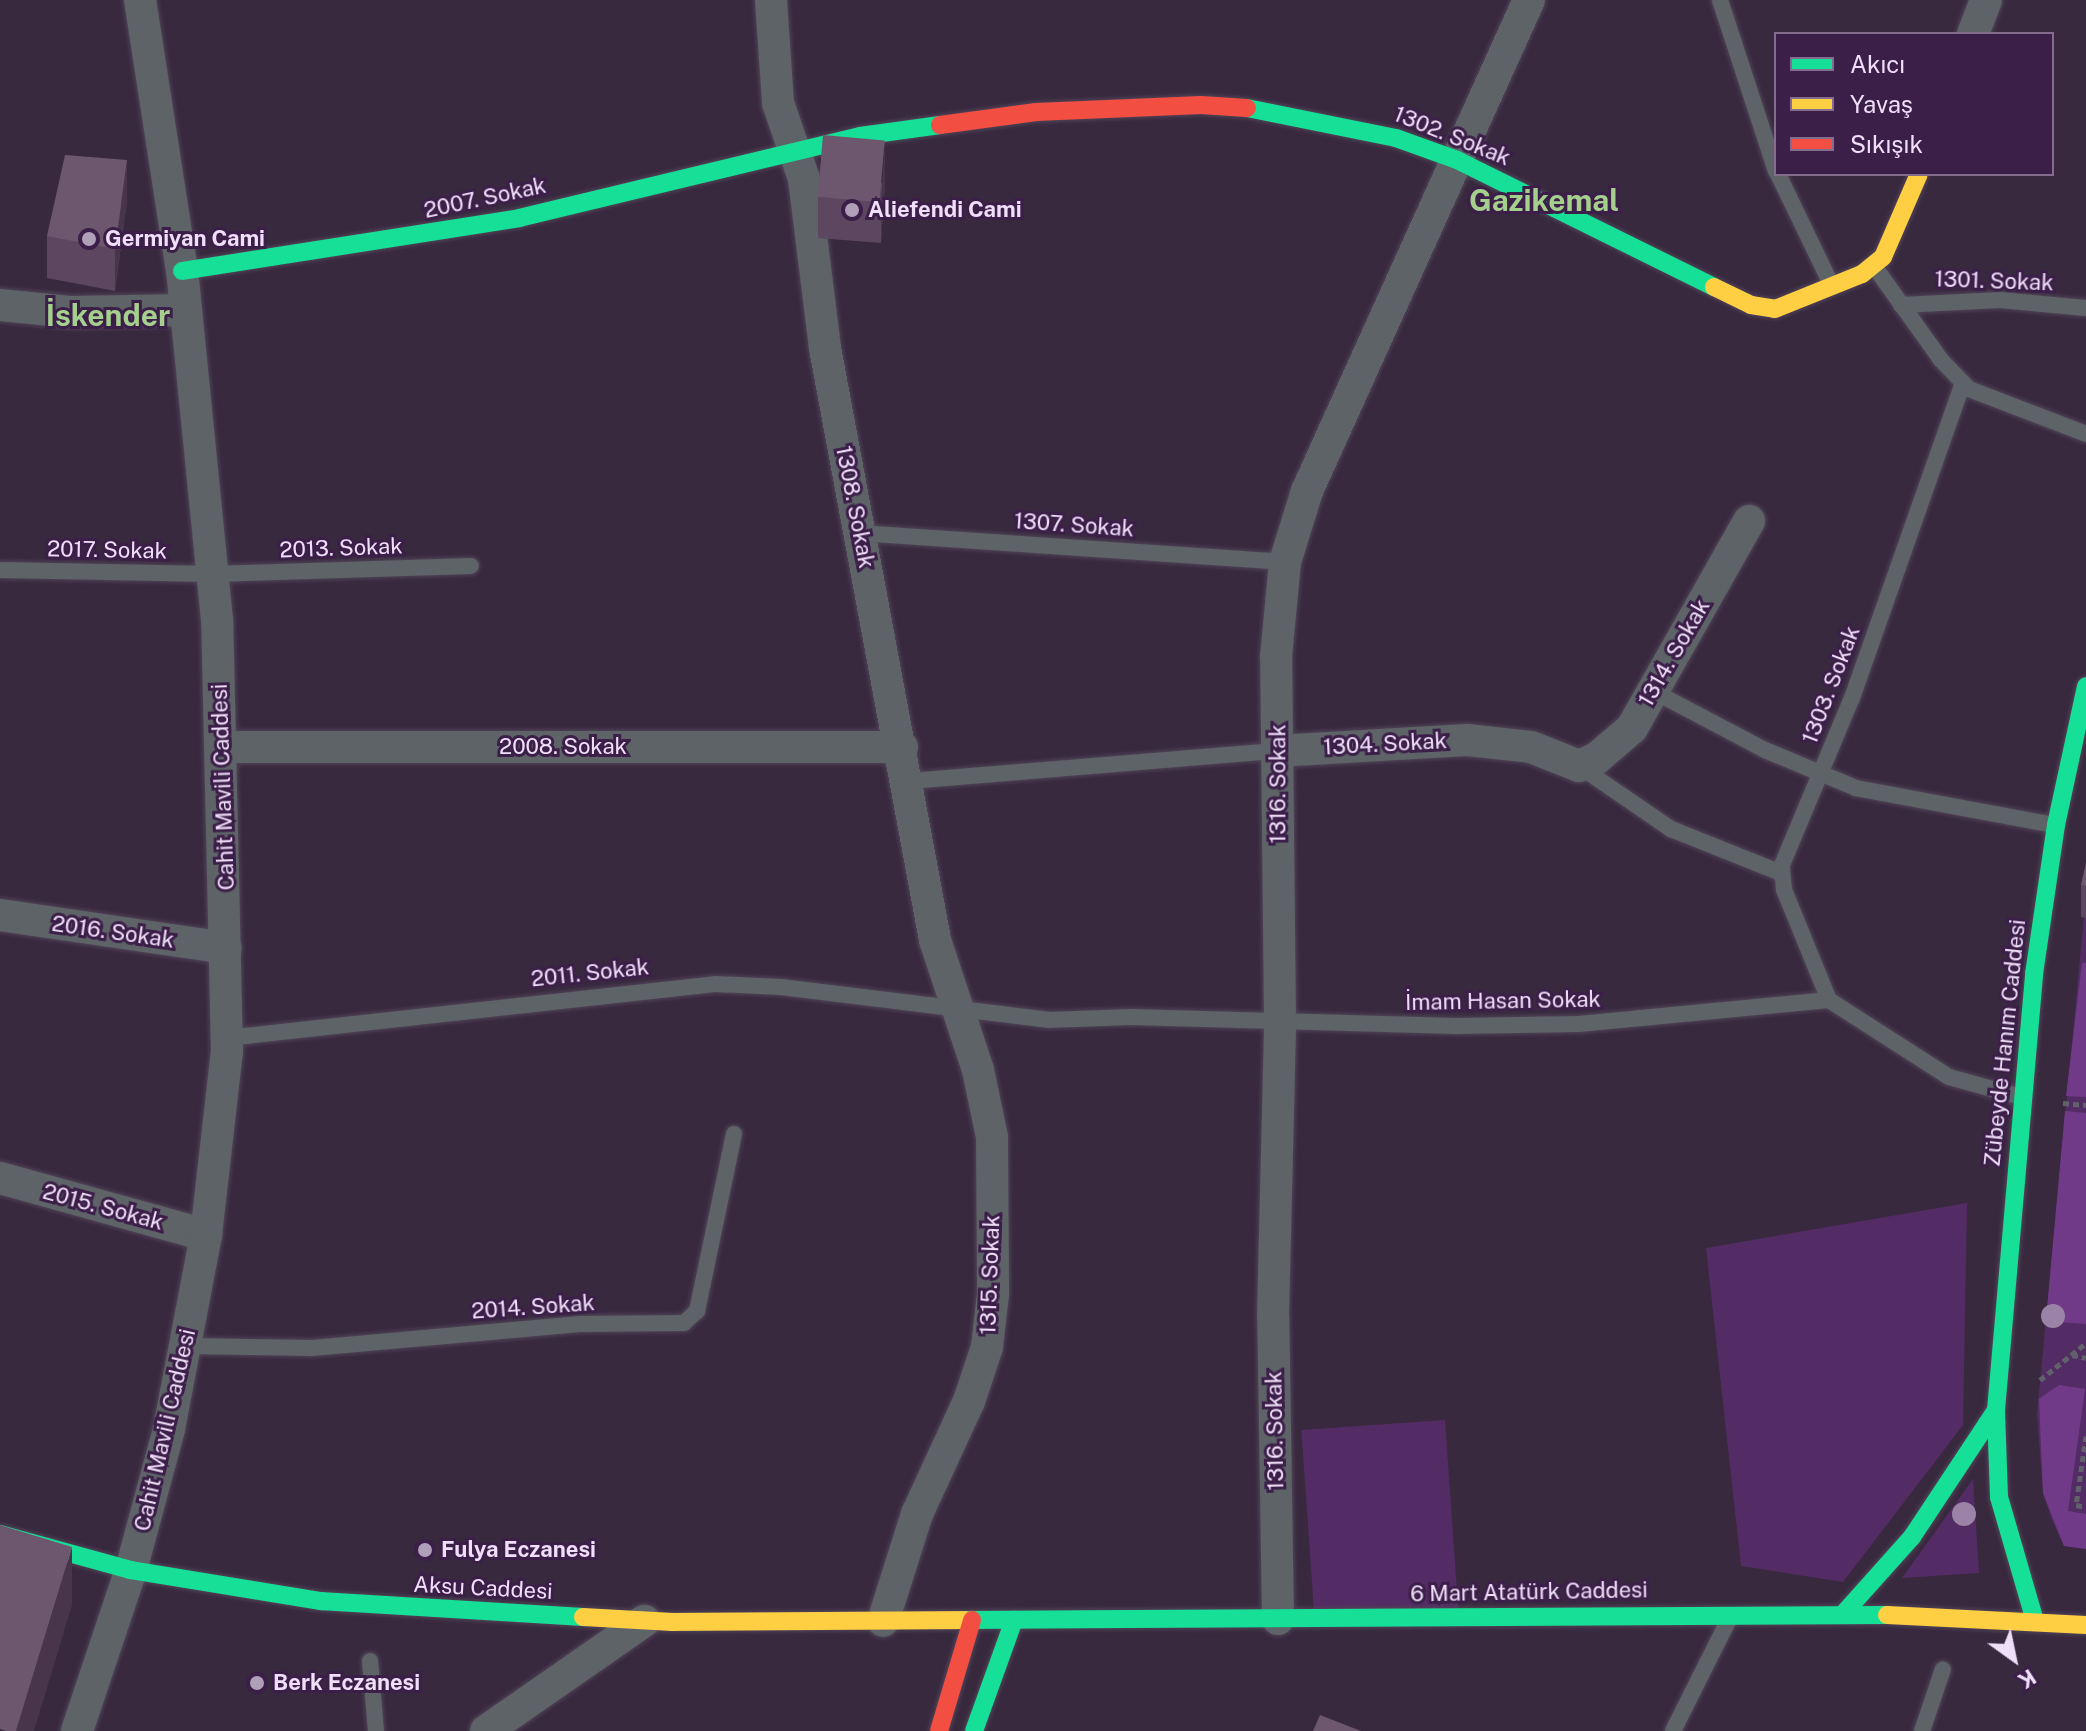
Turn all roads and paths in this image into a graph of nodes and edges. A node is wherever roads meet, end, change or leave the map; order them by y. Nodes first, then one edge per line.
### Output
1 (140, 0) edge
2 (771, 0) edge
3 (1529, 0) edge
4 (1720, 0) edge
5 (1986, 0) edge
6 (1974, 32) edge
7 (793, 148) junction
8 (1457, 160) junction
9 (1774, 163) edge
10 (1779, 176) edge
11 (1918, 176) edge
12 (1874, 266) junction
13 (182, 271) junction
14 (1833, 288) junction
15 (0, 305) edge
16 (1901, 305) junction
17 (2086, 308) edge
18 (186, 310) junction
19 (1963, 383) junction
20 (2086, 434) edge
21 (1749, 521) dead end
22 (860, 533) junction
23 (1285, 562) junction
24 (471, 566) dead end
25 (0, 570) edge
26 (213, 574) junction
27 (2086, 686) edge
28 (1653, 691) junction
29 (223, 747) junction
30 (902, 747) junction
31 (1277, 751) junction
32 (1579, 766) junction
33 (1821, 775) junction
34 (909, 781) junction
35 (2056, 825) junction
36 (1781, 873) junction
37 (0, 915) edge
38 (226, 948) junction
39 (1829, 1000) junction
40 (958, 1011) junction
41 (1280, 1021) junction
42 (227, 1038) junction
43 (2022, 1097) junction
44 (734, 1134) dead end
45 (0, 1178) edge
46 (206, 1235) junction
47 (2086, 1343) edge
48 (186, 1346) junction
49 (2072, 1355) junction
50 (2086, 1358) edge
51 (2030, 1386) dead end
52 (1996, 1410) junction
53 (2086, 1436) edge
54 (2086, 1507) edge
55 (0, 1534) edge
56 (131, 1570) junction
57 (1844, 1613) junction
58 (1732, 1614) junction
59 (1278, 1619) junction
60 (972, 1620) junction
61 (1014, 1620) junction
62 (644, 1621) junction
63 (883, 1621) junction
64 (2035, 1621) junction
65 (2086, 1625) edge
66 (370, 1661) dead end
67 (1943, 1669) dead end
68 (77, 1731) edge
69 (376, 1731) edge
70 (486, 1731) edge
71 (939, 1731) edge
72 (974, 1731) edge
73 (1673, 1731) edge
74 (1922, 1731) edge

1 - 13 street, Cahit Mavili Caddesi
2 - 7 street, 1308. Sokak
3 - 8 street, 1316. Sokak
4 - 9 lane
5 - 6 street
7 - 8 street, 1302. Sokak
7 - 13 street, 2007. Sokak
7 - 22 street, 1308. Sokak
8 - 14 street, 1302. Sokak
8 - 23 street, 1316. Sokak
10 - 14 lane
11 - 12 street
12 - 14 street, 1302. Sokak
12 - 16 lane
13 - 18 street, Cahit Mavili Caddesi
15 - 18 street
16 - 17 lane, 1301. Sokak
16 - 19 lane
18 - 26 street, Cahit Mavili Caddesi
19 - 20 lane
19 - 33 lane, 1303. Sokak
21 - 28 street, 1314. Sokak
22 - 23 lane, 1307. Sokak
22 - 30 street, 1308. Sokak
23 - 31 street, 1316. Sokak
24 - 26 lane, 2013. Sokak
25 - 26 lane, 2017. Sokak
26 - 29 street, Cahit Mavili Caddesi
27 - 35 street, Zübeyde Hanım Caddesi
28 - 32 street, 1314. Sokak
28 - 33 lane
29 - 30 street, 2008. Sokak
29 - 38 street, Cahit Mavili Caddesi
30 - 34 street, 1308. Sokak
31 - 32 street, 1304. Sokak
31 - 34 lane, 1304. Sokak
31 - 41 street, 1316. Sokak
32 - 36 lane, 1304. Sokak
33 - 35 lane
33 - 36 lane, 1303. Sokak
34 - 40 street, 1308. Sokak
35 - 43 street, Zübeyde Hanım Caddesi
36 - 39 lane
37 - 38 street, 2016. Sokak
38 - 42 street, Cahit Mavili Caddesi
39 - 41 lane, İmam Hasan Sokak
39 - 43 lane
40 - 41 lane, İmam Hasan Sokak
40 - 42 lane, 2011. Sokak
40 - 63 street, 1315. Sokak
41 - 59 street, 1316. Sokak
42 - 46 street, Cahit Mavili Caddesi
43 - 52 street, Zübeyde Hanım Caddesi
44 - 48 lane, 2014. Sokak
45 - 46 street, 2015. Sokak
46 - 48 street, Cahit Mavili Caddesi
47 - 49 path
48 - 56 street, Cahit Mavili Caddesi
49 - 50 path
49 - 51 path
52 - 57 street, Zübeyde Hanım Caddesi
52 - 64 street, Zübeyde Hanım Caddesi
53 - 54 path
55 - 56 street, Aksu Caddesi
56 - 62 street, Aksu Caddesi
56 - 68 street, Cahit Mavili Caddesi
57 - 58 street, 6 Mart Atatürk Caddesi
57 - 64 street, 6 Mart Atatürk Caddesi
58 - 59 street, 6 Mart Atatürk Caddesi
58 - 73 lane
59 - 61 street, 6 Mart Atatürk Caddesi
60 - 61 street, 6 Mart Atatürk Caddesi
60 - 63 street, Aksu Caddesi
60 - 71 street
61 - 72 street
62 - 63 street, Aksu Caddesi
62 - 70 street
64 - 65 street, 6 Mart Atatürk Caddesi
66 - 69 lane
67 - 74 lane

